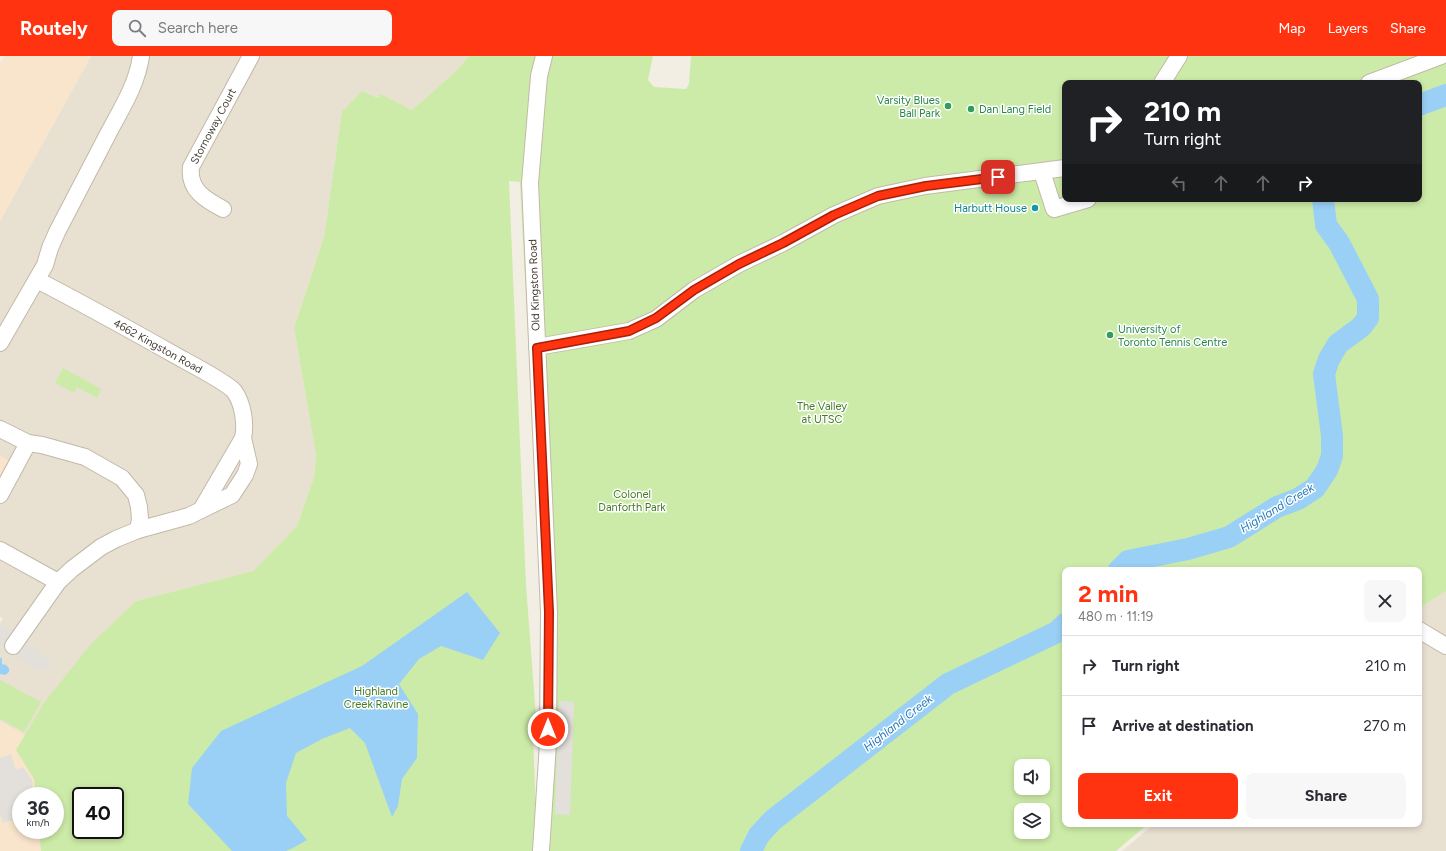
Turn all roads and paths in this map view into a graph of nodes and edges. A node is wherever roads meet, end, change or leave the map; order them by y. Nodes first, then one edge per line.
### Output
1 (141, 56) edge
2 (251, 56) edge
3 (544, 56) edge
4 (1178, 56) edge
5 (1441, 56) edge
6 (1164, 80) edge
7 (1377, 80) edge
8 (1062, 169) edge
9 (1042, 172) junction
10 (1078, 202) edge
11 (223, 209) dead end
12 (37, 280) junction
13 (1, 338) edge
14 (537, 348) junction
15 (0, 429) edge
16 (28, 443) junction
17 (0, 495) edge
18 (138, 530) junction
19 (0, 550) edge
20 (58, 582) junction
21 (1422, 632) edge
22 (13, 646) dead end
23 (1446, 646) edge
24 (541, 851) edge

1 - 12 street
2 - 11 street, Stornoway Court
3 - 14 street, Old Kingston Road
4 - 6 street
5 - 7 street
8 - 9 street
9 - 10 street
9 - 14 street
12 - 13 street
12 - 18 street, 4662 Kingston Road
14 - 24 street, Old Kingston Road
15 - 16 street
16 - 17 street
16 - 18 street
18 - 20 street, 4662 Kingston Road
19 - 20 street
20 - 22 street, 4662 Kingston Road
21 - 23 street

